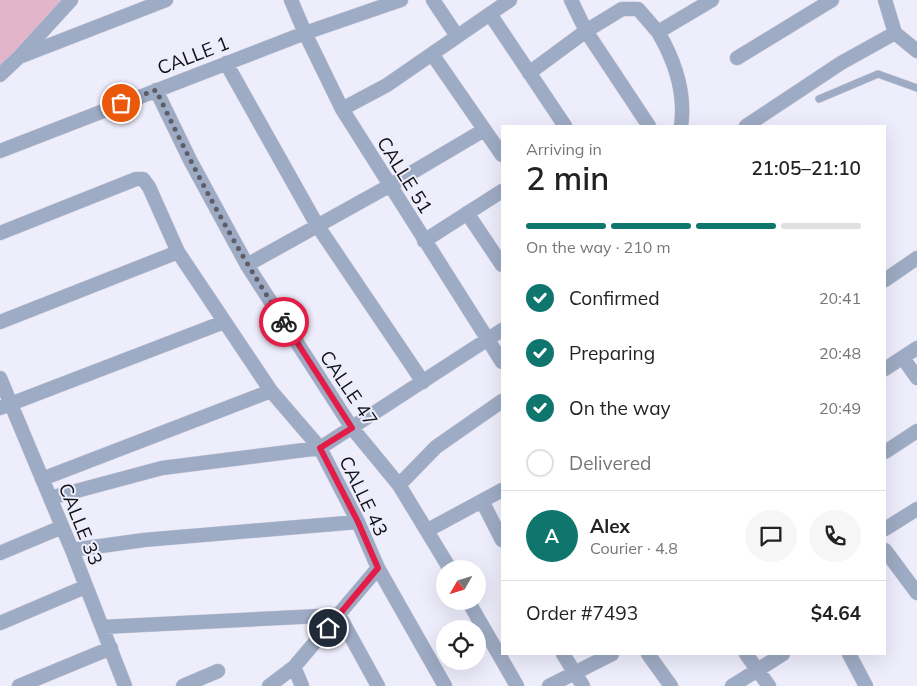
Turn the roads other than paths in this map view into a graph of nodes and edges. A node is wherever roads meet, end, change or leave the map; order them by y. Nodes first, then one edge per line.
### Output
1 (71, 0) edge
2 (166, 0) edge
3 (292, 0) edge
4 (402, 0) edge
5 (433, 0) edge
6 (510, 0) edge
7 (571, 0) edge
8 (712, 0) edge
9 (832, 0) edge
10 (885, 0) edge
11 (637, 4) edge
12 (813, 4) edge
13 (490, 14) junction
14 (586, 31) junction
15 (658, 32) junction
16 (305, 33) junction
17 (895, 33) junction
18 (457, 36) junction
19 (917, 51) edge
20 (432, 54) junction
21 (19, 57) junction
22 (737, 58) dead end
23 (226, 63) junction
24 (529, 73) junction
25 (0, 75) edge
26 (917, 88) edge
27 (156, 90) junction
28 (819, 99) dead end
29 (342, 109) junction
30 (564, 125) edge
31 (648, 125) edge
32 (681, 125) edge
33 (748, 125) edge
34 (484, 130) junction
35 (0, 151) edge
36 (501, 154) edge
37 (390, 186) junction
38 (501, 192) edge
39 (467, 213) junction
40 (317, 225) junction
41 (0, 233) edge
42 (424, 240) junction
43 (178, 252) junction
44 (917, 258) edge
45 (501, 264) edge
46 (247, 266) junction
47 (886, 279) edge
48 (0, 322) edge
49 (224, 322) junction
50 (501, 331) edge
51 (489, 339) junction
52 (917, 348) edge
53 (903, 358) junction
54 (501, 360) edge
55 (886, 368) edge
56 (0, 378) edge
57 (917, 378) edge
58 (422, 382) junction
59 (271, 391) junction
60 (501, 402) edge
61 (5, 406) edge
62 (352, 428) junction
63 (917, 431) edge
64 (320, 448) junction
65 (886, 451) edge
66 (42, 479) junction
67 (399, 484) junction
68 (501, 491) edge
69 (50, 498) junction
70 (482, 501) junction
71 (917, 509) edge
72 (358, 522) junction
73 (62, 527) junction
74 (886, 528) edge
75 (428, 530) junction
76 (501, 538) edge
77 (72, 550) junction
78 (886, 551) edge
79 (0, 553) edge
80 (445, 560) edge
81 (378, 568) junction
82 (86, 587) junction
83 (916, 588) edge
84 (473, 610) edge
85 (339, 615) junction
86 (0, 623) edge
87 (102, 626) junction
88 (111, 648) junction
89 (564, 655) edge
90 (610, 655) edge
91 (649, 655) edge
92 (747, 655) edge
93 (781, 655) edge
94 (850, 655) edge
95 (294, 667) junction
96 (757, 669) junction
97 (218, 671) dead end
98 (573, 672) junction
99 (19, 686) edge
100 (125, 686) edge
101 (183, 686) edge
102 (269, 686) edge
103 (302, 686) edge
104 (378, 686) edge
105 (445, 686) edge
106 (517, 686) edge
107 (549, 686) edge
108 (583, 686) edge
109 (671, 686) edge
110 (732, 686) edge
111 (770, 686) edge
112 (866, 686) edge

1 - 21 street
2 - 21 street
3 - 16 street, CALLE 51
4 - 16 street, CALLE 1
5 - 18 street
6 - 13 street
7 - 14 street
8 - 15 street
9 - 12 street
10 - 17 street
11 - 14 street
11 - 15 street
12 - 22 street
13 - 18 street
13 - 24 street
14 - 24 street
14 - 31 street
15 - 32 street
16 - 23 street, CALLE 1
16 - 29 street, CALLE 51
17 - 19 street
17 - 33 street
18 - 20 street
20 - 29 street
20 - 34 street
21 - 25 street
23 - 27 street, CALLE 1
23 - 40 street
24 - 30 street
26 - 28 lane
27 - 35 street, CALLE 1
27 - 46 street, CALLE 47
29 - 37 street, CALLE 51
34 - 36 street
34 - 37 street
37 - 40 street
37 - 42 street, CALLE 51
38 - 39 street
39 - 42 street
39 - 45 street
40 - 46 street
40 - 58 street
41 - 43 street, CALLE 43
42 - 51 street, CALLE 51
43 - 48 street
43 - 49 street, CALLE 43
44 - 47 street
46 - 62 street, CALLE 47
49 - 59 street, CALLE 43
49 - 61 street
50 - 51 street
51 - 54 street, CALLE 51
51 - 58 street
52 - 53 street
53 - 55 street
53 - 57 street
56 - 61 street, CALLE 33
58 - 62 street
59 - 64 street, CALLE 43
59 - 66 street
60 - 67 street
61 - 66 street, CALLE 33
62 - 64 street
62 - 67 street, CALLE 47
63 - 65 street
64 - 69 street
64 - 72 street, CALLE 43
66 - 69 street, CALLE 33
67 - 75 street, CALLE 47
68 - 70 street
69 - 73 street, CALLE 33
70 - 75 street
70 - 76 street
71 - 74 street
72 - 77 street
72 - 81 street, CALLE 43
73 - 77 street, CALLE 33
73 - 79 street
75 - 80 street, CALLE 47
77 - 82 street, CALLE 33
78 - 83 street
81 - 85 street
81 - 105 street, CALLE 43
82 - 86 street
82 - 87 street, CALLE 33
84 - 106 street
85 - 87 street
85 - 95 street
85 - 104 street
87 - 88 street, CALLE 33
88 - 99 street
88 - 100 street, CALLE 33
89 - 98 street
90 - 98 street
91 - 109 street
92 - 96 street
93 - 96 street
94 - 112 street
95 - 102 street
95 - 103 street
96 - 110 street
96 - 111 street
97 - 101 street
98 - 107 street
98 - 108 street

